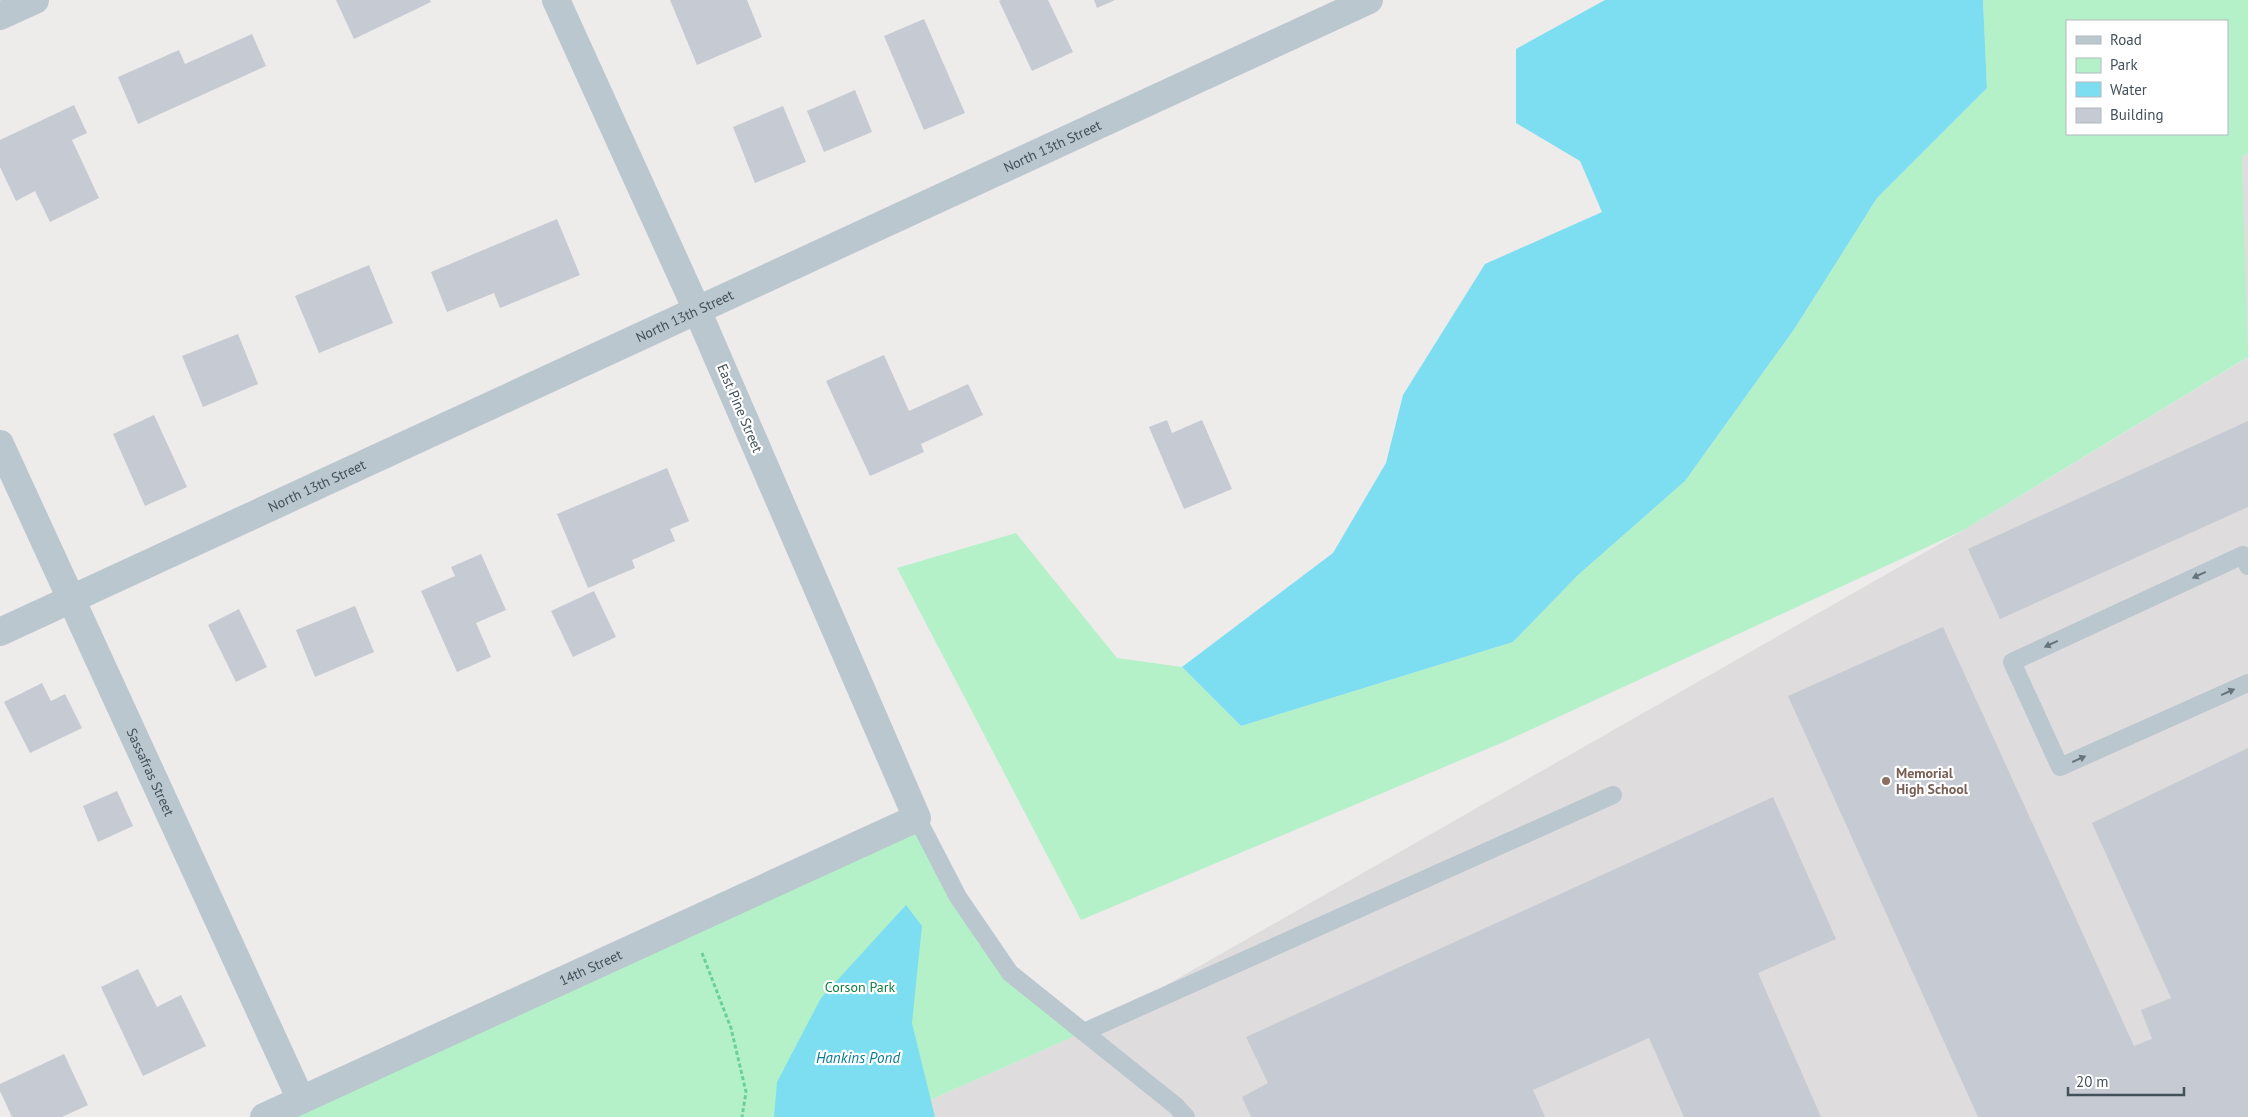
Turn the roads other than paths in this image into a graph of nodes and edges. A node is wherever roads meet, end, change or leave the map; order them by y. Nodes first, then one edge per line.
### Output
1 (35, 0) edge
2 (556, 0) edge
3 (1369, 0) edge
4 (1332, 8) edge
5 (0, 16) edge
6 (698, 310) junction
7 (0, 444) edge
8 (2246, 560) edge
9 (72, 599) junction
10 (0, 632) edge
11 (2248, 683) edge
12 (1613, 794) dead end
13 (917, 818) junction
14 (1084, 1032) junction
15 (301, 1100) junction
16 (264, 1117) edge
17 (1186, 1117) edge

1 - 5 street
2 - 6 street, East Pine Street
3 - 4 street, North 13th Street
4 - 6 street, North 13th Street
6 - 9 street, North 13th Street
6 - 13 street, East Pine Street
7 - 9 street, Sassafras Street
8 -> 11 lane
9 - 10 street, North 13th Street
9 - 15 street, Sassafras Street
12 - 14 lane
13 - 14 lane
13 - 15 street, 14th Street
14 - 17 lane
15 - 16 street, 14th Street

